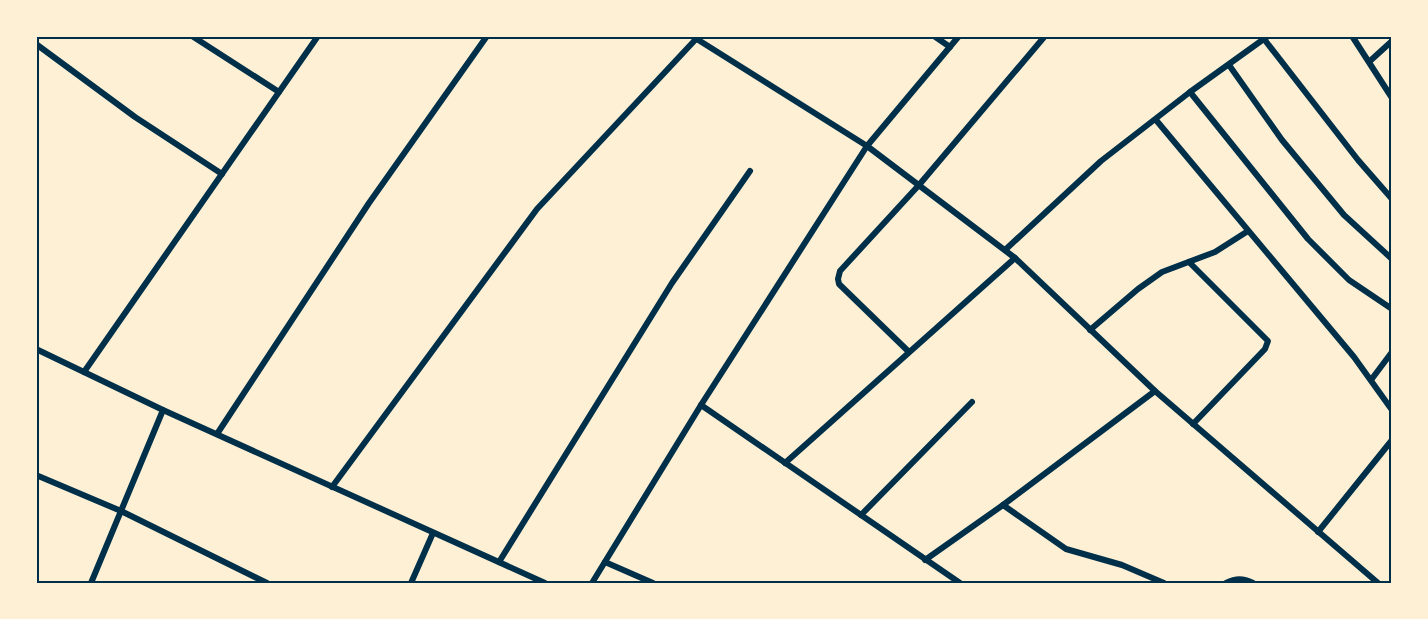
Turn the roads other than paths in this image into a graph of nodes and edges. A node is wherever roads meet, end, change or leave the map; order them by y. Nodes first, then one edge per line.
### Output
1 (192, 36) edge
2 (318, 36) edge
3 (487, 36) edge
4 (934, 36) edge
5 (959, 36) edge
6 (1045, 36) edge
7 (1352, 36) edge
8 (694, 37) edge
9 (1266, 37) edge
10 (1392, 41) edge
11 (36, 44) edge
12 (950, 47) junction
13 (1370, 61) junction
14 (1229, 65) junction
15 (279, 92) junction
16 (1190, 92) junction
17 (1392, 98) edge
18 (1156, 120) junction
19 (867, 146) junction
20 (750, 171) dead end
21 (222, 174) junction
22 (919, 185) junction
23 (1392, 199) edge
24 (1248, 231) junction
25 (1005, 250) junction
26 (1016, 258) junction
27 (1392, 259) edge
28 (1189, 262) junction
29 (1392, 309) edge
30 (1090, 330) junction
31 (36, 350) edge
32 (909, 352) junction
33 (1392, 352) edge
34 (84, 372) junction
35 (1371, 380) junction
36 (1155, 391) junction
37 (972, 402) dead end
38 (701, 405) junction
39 (163, 410) junction
40 (1392, 410) edge
41 (1193, 424) junction
42 (217, 434) junction
43 (1392, 440) edge
44 (784, 463) junction
45 (36, 475) edge
46 (332, 486) junction
47 (1003, 505) junction
48 (121, 511) junction
49 (861, 515) junction
50 (433, 532) junction
51 (1318, 532) junction
52 (925, 560) junction
53 (499, 562) junction
54 (605, 562) junction
55 (91, 583) edge
56 (267, 583) edge
57 (411, 583) edge
58 (545, 583) edge
59 (592, 583) edge
60 (653, 583) edge
61 (959, 583) edge
62 (1164, 583) edge
63 (1226, 583) edge
64 (1253, 583) edge
65 (1378, 583) edge

1 - 15 street
2 - 15 street
3 - 42 street
4 - 12 street
5 - 12 street
6 - 22 street
7 - 13 street
8 - 19 street
8 - 46 street
9 - 14 street
9 - 23 street
10 - 13 street
11 - 21 street
12 - 19 street
13 - 17 street
14 - 16 street
14 - 27 street
15 - 21 street
16 - 18 street
16 - 29 street
18 - 24 street
18 - 25 street
19 - 22 street
19 - 38 street
20 - 53 street
21 - 34 street
22 - 25 street
22 - 32 street
24 - 28 street
24 - 35 street
25 - 26 street
26 - 30 street
26 - 32 street
28 - 30 street
28 - 41 street
30 - 36 street
31 - 34 street
32 - 44 street
33 - 35 street
34 - 39 street
35 - 40 street
36 - 41 street
36 - 47 street
37 - 49 street
38 - 44 street
38 - 54 street
39 - 42 street
39 - 48 street
41 - 51 street
42 - 46 street
43 - 51 street
44 - 49 street
45 - 48 street
46 - 50 street
47 - 52 street
47 - 62 street
48 - 55 street
48 - 56 street
49 - 52 street
50 - 53 street
50 - 57 street
51 - 65 street
52 - 61 street
53 - 58 street
54 - 59 street
54 - 60 street
63 - 64 street

